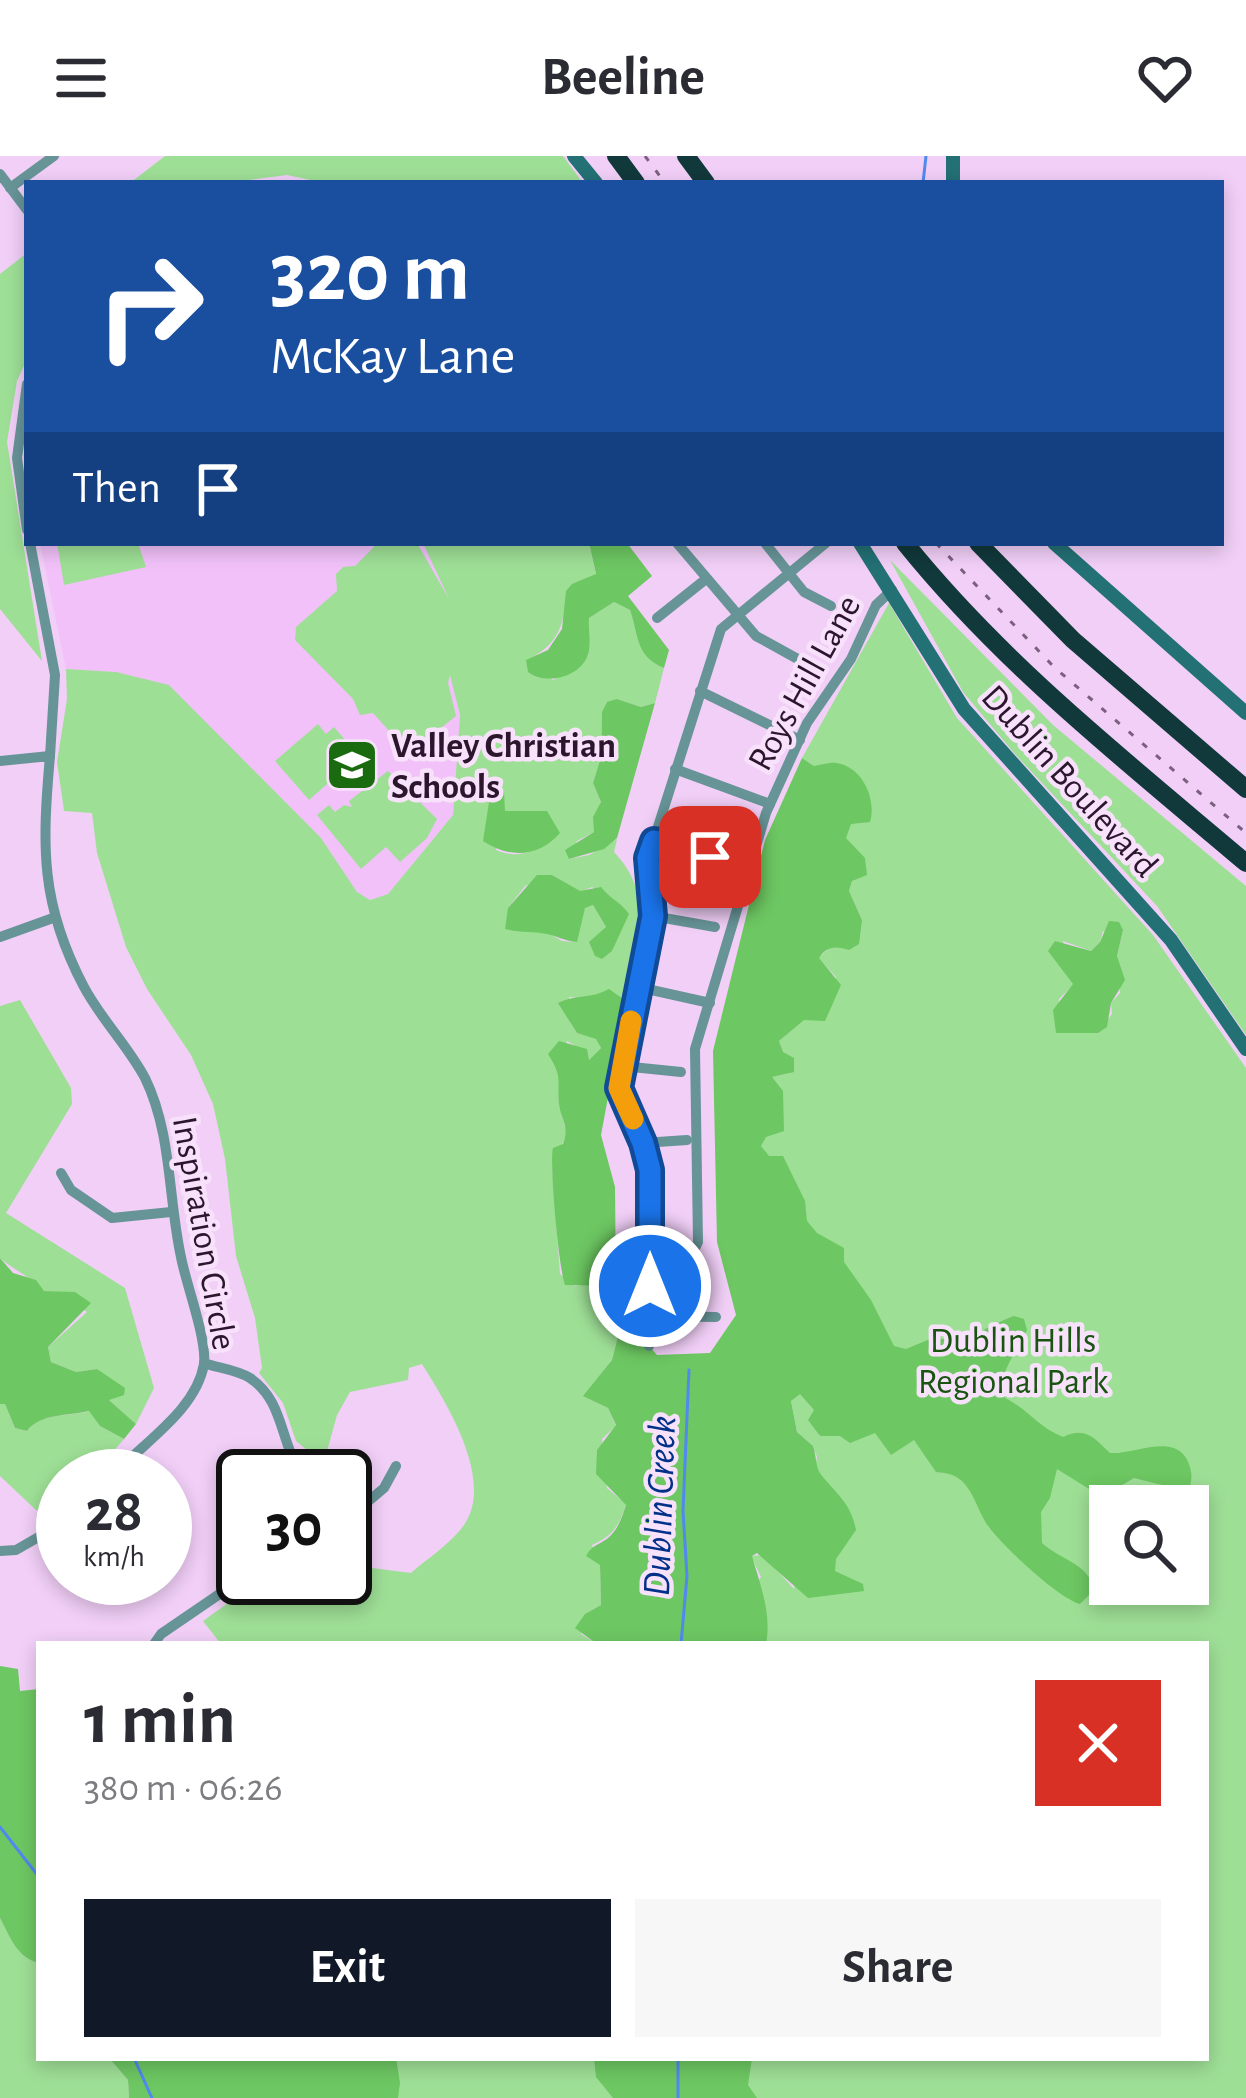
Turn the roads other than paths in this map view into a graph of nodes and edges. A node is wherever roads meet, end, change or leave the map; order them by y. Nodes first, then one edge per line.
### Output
1 (54, 156) edge
2 (574, 156) edge
3 (616, 156) edge
4 (0, 174) edge
5 (594, 180) edge
6 (635, 180) edge
7 (10, 188) junction
8 (24, 206) edge
9 (24, 406) edge
10 (24, 508) edge
11 (31, 546) edge
12 (679, 546) edge
13 (767, 546) edge
14 (822, 546) edge
15 (862, 546) edge
16 (907, 546) edge
17 (982, 546) edge
18 (1057, 546) edge
19 (788, 572) junction
20 (706, 579) junction
21 (892, 590) junction
22 (831, 606) dead end
23 (736, 616) junction
24 (657, 618) dead end
25 (814, 668) dead end
26 (700, 691) junction
27 (1246, 712) edge
28 (800, 740) junction
29 (50, 756) junction
30 (0, 760) edge
31 (675, 769) junction
32 (1246, 789) edge
33 (770, 804) junction
34 (654, 841) junction
35 (1246, 863) edge
36 (735, 865) dead end
37 (653, 916) junction
38 (53, 918) junction
39 (715, 928) dead end
40 (0, 937) edge
41 (638, 987) junction
42 (710, 1003) junction
43 (1246, 1049) edge
44 (622, 1066) junction
45 (681, 1072) dead end
46 (687, 1140) dead end
47 (643, 1143) junction
48 (61, 1173) dead end
49 (171, 1212) junction
50 (650, 1256) junction
51 (651, 1316) junction
52 (716, 1317) dead end
53 (649, 1346) dead end
54 (204, 1364) junction
55 (137, 1449) edge
56 (289, 1449) edge
57 (396, 1466) dead end
58 (372, 1498) edge
59 (36, 1539) edge
60 (0, 1552) edge
61 (216, 1596) edge
62 (156, 1641) edge

1 - 7 street
2 - 5 street
3 - 6 highway
4 - 7 street
7 - 8 street
9 - 10 street
11 - 29 street, Inspiration Circle
12 - 20 street
13 - 19 street
14 - 19 street
15 - 21 street, Dublin Boulevard
16 - 35 highway
17 - 32 highway
18 - 27 street
19 - 22 street
19 - 23 street
20 - 23 street
20 - 24 street
21 - 28 street, Roys Hill Lane
21 - 43 street, Dublin Boulevard
23 - 25 street
23 - 26 street
26 - 28 street
26 - 31 street
28 - 33 street, Roys Hill Lane
29 - 30 street
29 - 38 street, Inspiration Circle
31 - 33 street
31 - 34 street
33 - 42 street, Roys Hill Lane
34 - 36 street
34 - 37 street
37 - 39 street
37 - 41 street
38 - 40 street
38 - 49 street, Inspiration Circle
41 - 42 street
41 - 44 street
42 - 50 street, Roys Hill Lane
44 - 45 street
44 - 47 street
46 - 47 street
47 - 50 street
48 - 49 street
49 - 54 street, Inspiration Circle
50 - 51 street
51 - 52 street
51 - 53 street
54 - 55 street, Inspiration Circle
54 - 56 street
57 - 58 street
59 - 60 street
61 - 62 street

